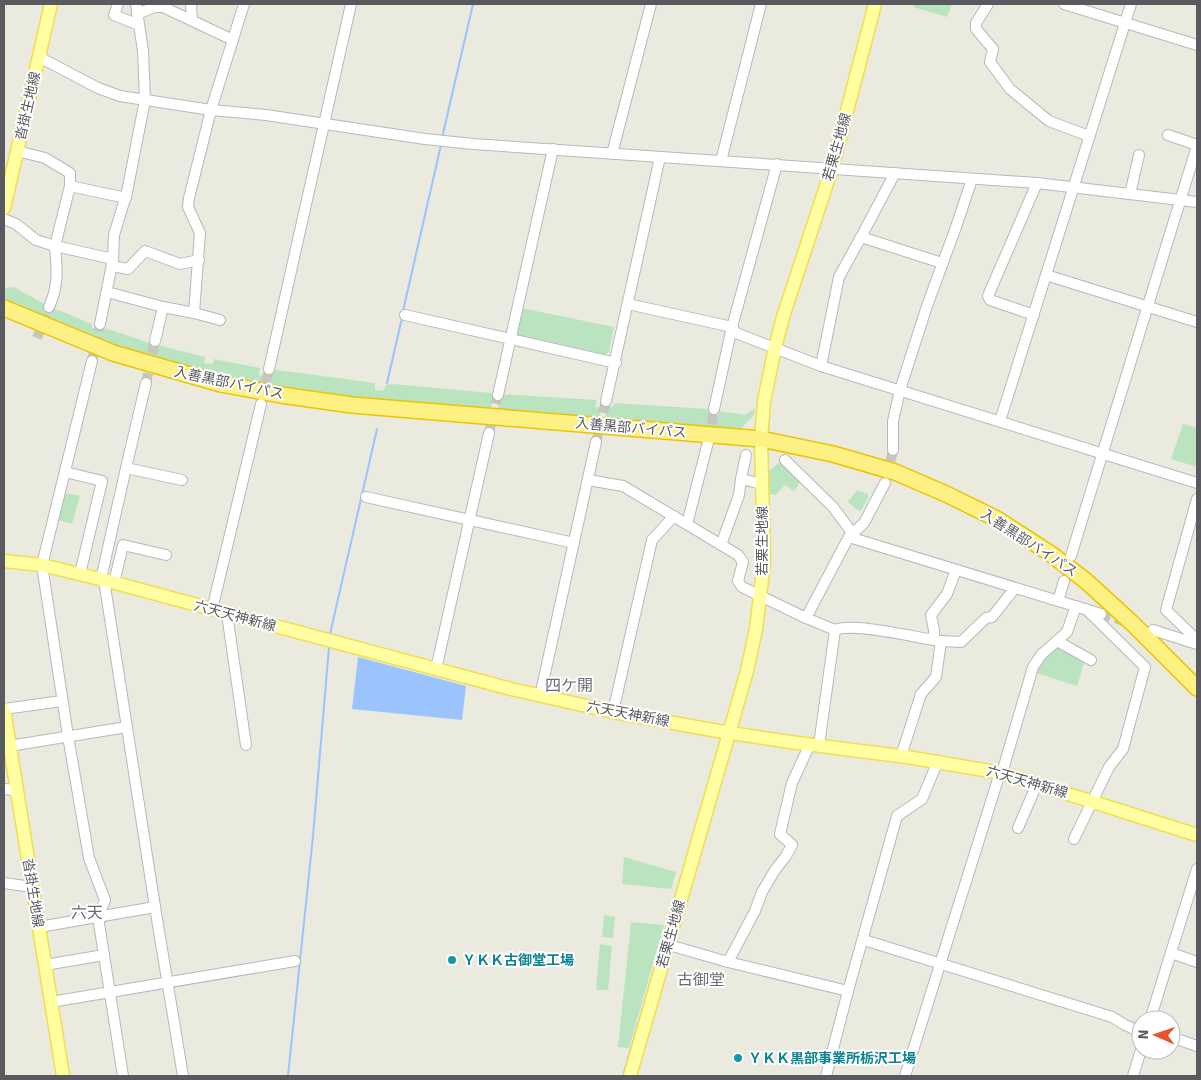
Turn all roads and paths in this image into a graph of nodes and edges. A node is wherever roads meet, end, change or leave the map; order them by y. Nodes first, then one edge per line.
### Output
1 (51, 4) edge
2 (118, 4) edge
3 (191, 4) edge
4 (244, 4) edge
5 (351, 4) edge
6 (651, 4) edge
7 (761, 4) edge
8 (875, 4) edge
9 (988, 4) edge
10 (1064, 4) edge
11 (1130, 4) edge
12 (136, 9) edge
13 (192, 20) junction
14 (1125, 22) junction
15 (139, 25) junction
16 (234, 40) junction
17 (1197, 45) edge
18 (39, 57) junction
19 (144, 100) junction
20 (211, 110) junction
21 (323, 124) junction
22 (1168, 135) dead end
23 (1089, 136) junction
24 (1197, 145) edge
25 (553, 149) junction
26 (18, 151) junction
27 (612, 154) junction
28 (1139, 155) dead end
29 (660, 157) junction
30 (722, 161) junction
31 (776, 164) junction
32 (832, 168) junction
33 (895, 173) junction
34 (972, 179) junction
35 (7, 182) edge
36 (1038, 184) junction
37 (70, 186) junction
38 (1074, 188) junction
39 (1130, 194) junction
40 (126, 198) junction
41 (1180, 200) junction
42 (1197, 202) edge
43 (4, 208) edge
44 (4, 220) edge
45 (861, 237) junction
46 (56, 246) junction
47 (198, 260) junction
48 (113, 263) junction
49 (942, 263) junction
50 (1046, 275) junction
51 (107, 292) junction
52 (628, 304) junction
53 (49, 307) tunnel mouth
54 (163, 307) junction
55 (1148, 307) junction
56 (4, 308) edge
57 (194, 313) junction
58 (1034, 314) junction
59 (405, 315) dead end
60 (220, 320) dead end
61 (1197, 322) edge
62 (100, 324) tunnel mouth
63 (732, 327) junction
64 (510, 339) junction
65 (155, 342) tunnel mouth
66 (775, 348) junction
67 (92, 361) tunnel mouth
68 (616, 363) junction
69 (821, 366) junction
70 (269, 370) tunnel mouth
71 (146, 383) tunnel mouth
72 (900, 390) junction
73 (498, 395) tunnel mouth
74 (606, 402) tunnel mouth
75 (260, 404) tunnel mouth
76 (714, 409) tunnel mouth
77 (1000, 422) junction
78 (489, 434) tunnel mouth
79 (761, 439) junction
80 (596, 442) tunnel mouth
81 (708, 442) tunnel mouth
82 (893, 450) tunnel mouth
83 (1103, 454) junction
84 (746, 455) dead end
85 (785, 460) dead end
86 (126, 468) junction
87 (65, 472) junction
88 (182, 480) dead end
89 (588, 480) junction
90 (741, 480) junction
91 (885, 482) tunnel mouth
92 (1197, 483) edge
93 (762, 484) junction
94 (366, 497) dead end
95 (1197, 499) edge
96 (674, 516) junction
97 (470, 520) junction
98 (687, 524) junction
99 (851, 535) junction
100 (574, 543) junction
101 (721, 545) junction
102 (166, 555) dead end
103 (1071, 556) dead end
104 (4, 561) edge
105 (42, 565) junction
106 (956, 570) junction
107 (80, 574) junction
108 (106, 581) junction
109 (1064, 581) dead end
110 (1015, 588) junction
111 (760, 596) junction
112 (1058, 601) junction
113 (1076, 606) junction
114 (212, 610) junction
115 (1086, 610) junction
116 (228, 614) junction
117 (1101, 614) tunnel mouth
118 (806, 618) junction
119 (835, 630) junction
120 (1153, 630) dead end
121 (938, 640) junction
122 (1197, 640) edge
123 (1057, 641) junction
124 (1197, 644) edge
125 (1091, 660) dead end
126 (436, 668) junction
127 (1197, 688) edge
128 (540, 696) junction
129 (62, 700) junction
130 (4, 710) edge
131 (613, 712) junction
132 (126, 727) junction
133 (730, 733) junction
134 (68, 736) junction
135 (246, 745) dead end
136 (815, 745) junction
137 (9, 746) junction
138 (901, 756) junction
139 (938, 761) junction
140 (1001, 773) junction
141 (1037, 784) junction
142 (10, 789) edge
143 (1092, 802) junction
144 (1018, 828) dead end
145 (1197, 835) edge
146 (1074, 839) dead end
147 (1197, 869) edge
148 (4, 883) edge
149 (32, 887) junction
150 (154, 908) junction
151 (98, 918) junction
152 (39, 927) junction
153 (864, 940) junction
154 (668, 945) junction
155 (1171, 953) junction
156 (104, 955) junction
157 (296, 960) dead end
158 (728, 962) junction
159 (1197, 962) edge
160 (45, 964) junction
161 (941, 965) junction
162 (168, 983) junction
163 (848, 991) junction
164 (110, 993) junction
165 (51, 1002) junction
166 (1153, 1010) edge
167 (1131, 1028) edge
168 (1181, 1040) edge
169 (1197, 1046) edge
170 (1138, 1060) edge
171 (63, 1076) edge
172 (123, 1076) edge
173 (183, 1076) edge
174 (630, 1076) edge
175 (826, 1076) edge
176 (905, 1076) edge
177 (1133, 1076) edge

1 - 18 main road, 沓掛生地線
2 - 12 street
2 - 15 street
3 - 13 street
4 - 16 street
5 - 21 street
6 - 27 street
7 - 30 street
8 - 32 main road, 若栗生地線
9 - 23 street
10 - 14 street
11 - 14 street
12 - 13 street
12 - 15 street
13 - 16 street
14 - 17 street
14 - 23 street
15 - 19 street
16 - 20 street
18 - 19 street
18 - 26 main road, 沓掛生地線
19 - 20 street
19 - 40 street
20 - 21 street
20 - 47 street
21 - 25 street
21 - 70 street
22 - 24 street
23 - 38 street
24 - 41 street
25 - 27 street
25 - 64 street
26 - 35 main road, 沓掛生地線
26 - 37 street
27 - 29 street
28 - 39 street
29 - 30 street
29 - 52 street
30 - 31 street
31 - 32 street
31 - 63 street
32 - 33 street
32 - 66 main road, 若栗生地線
33 - 34 street
33 - 45 street
34 - 36 street
34 - 49 street
35 - 43 main road, 沓掛生地線
36 - 38 street
36 - 58 street
37 - 40 street
37 - 46 street
38 - 39 street
38 - 50 street
39 - 41 street
40 - 48 street
41 - 42 street
41 - 55 street
44 - 46 street
45 - 49 street
45 - 69 street
46 - 48 street
46 - 53 street
47 - 48 street
47 - 57 street
48 - 51 street
49 - 72 street
50 - 55 street
50 - 58 street
51 - 54 street
51 - 62 street
52 - 63 street
52 - 68 street
54 - 57 street
54 - 65 street
55 - 61 street
55 - 83 street
56 - 79 highway, 入善黒部バイパス
57 - 60 street
58 - 77 street
59 - 64 street
63 - 66 street
63 - 76 street
64 - 68 street
64 - 73 street
66 - 69 street
66 - 79 main road, 若栗生地線
67 - 87 street
68 - 74 street
69 - 72 street
71 - 86 street
72 - 77 street
72 - 82 street
75 - 114 street
77 - 83 street
78 - 97 street
79 - 93 main road, 若栗生地線
79 - 127 highway, 入善黒部バイパス
80 - 89 street
81 - 98 street
83 - 92 street
83 - 103 street
84 - 90 street
85 - 99 street
86 - 88 street
86 - 108 street
87 - 105 street
87 - 107 street
89 - 96 street
89 - 100 street
90 - 93 street
90 - 101 street
91 - 99 street
93 - 111 main road, 若栗生地線
94 - 97 street
95 - 122 street
96 - 98 street
96 - 131 street
97 - 100 street
97 - 126 street
98 - 101 street
99 - 106 street
99 - 118 street
100 - 128 street
101 - 111 street
102 - 108 street
104 - 105 main road, 六天天神新線
105 - 107 main road, 六天天神新線
105 - 129 street
106 - 110 street
106 - 121 street
107 - 108 main road, 六天天神新線
108 - 114 main road, 六天天神新線
108 - 132 street
109 - 112 street
110 - 112 street
110 - 121 street
111 - 118 street
111 - 133 main road, 若栗生地線
112 - 113 street
113 - 115 street
113 - 123 street
114 - 116 main road, 六天天神新線
115 - 117 street
115 - 143 street
116 - 126 main road, 六天天神新線
116 - 135 street
118 - 119 street
119 - 121 street
119 - 136 street
120 - 124 street
121 - 138 street
123 - 125 street
123 - 140 street
126 - 128 main road, 六天天神新線
128 - 131 main road, 六天天神新線
129 - 130 street
129 - 134 street
130 - 137 main road, 沓掛生地線
131 - 133 main road, 六天天神新線
132 - 134 street
132 - 150 street
133 - 136 main road, 六天天神新線
133 - 154 main road, 若栗生地線
134 - 137 street
134 - 151 street
136 - 138 main road, 六天天神新線
136 - 158 street
137 - 142 main road, 沓掛生地線
138 - 139 main road, 六天天神新線
139 - 140 main road, 六天天神新線
139 - 153 street
140 - 141 main road, 六天天神新線
140 - 161 street
141 - 143 main road, 六天天神新線
141 - 144 street
142 - 149 main road, 沓掛生地線
143 - 145 main road, 六天天神新線
143 - 146 street
147 - 155 street
148 - 149 street
149 - 152 main road, 沓掛生地線
150 - 151 street
150 - 162 street
151 - 152 street
151 - 156 street
152 - 160 main road, 沓掛生地線
153 - 161 street
153 - 163 street
154 - 158 street
154 - 174 main road, 若栗生地線
155 - 159 street
155 - 166 street
156 - 160 street
156 - 164 street
157 - 162 street
158 - 163 street
160 - 165 main road, 沓掛生地線
161 - 167 street
161 - 176 street
162 - 164 street
162 - 173 street
163 - 175 street
164 - 165 street
164 - 172 street
165 - 171 main road, 沓掛生地線
168 - 169 street
170 - 177 street

